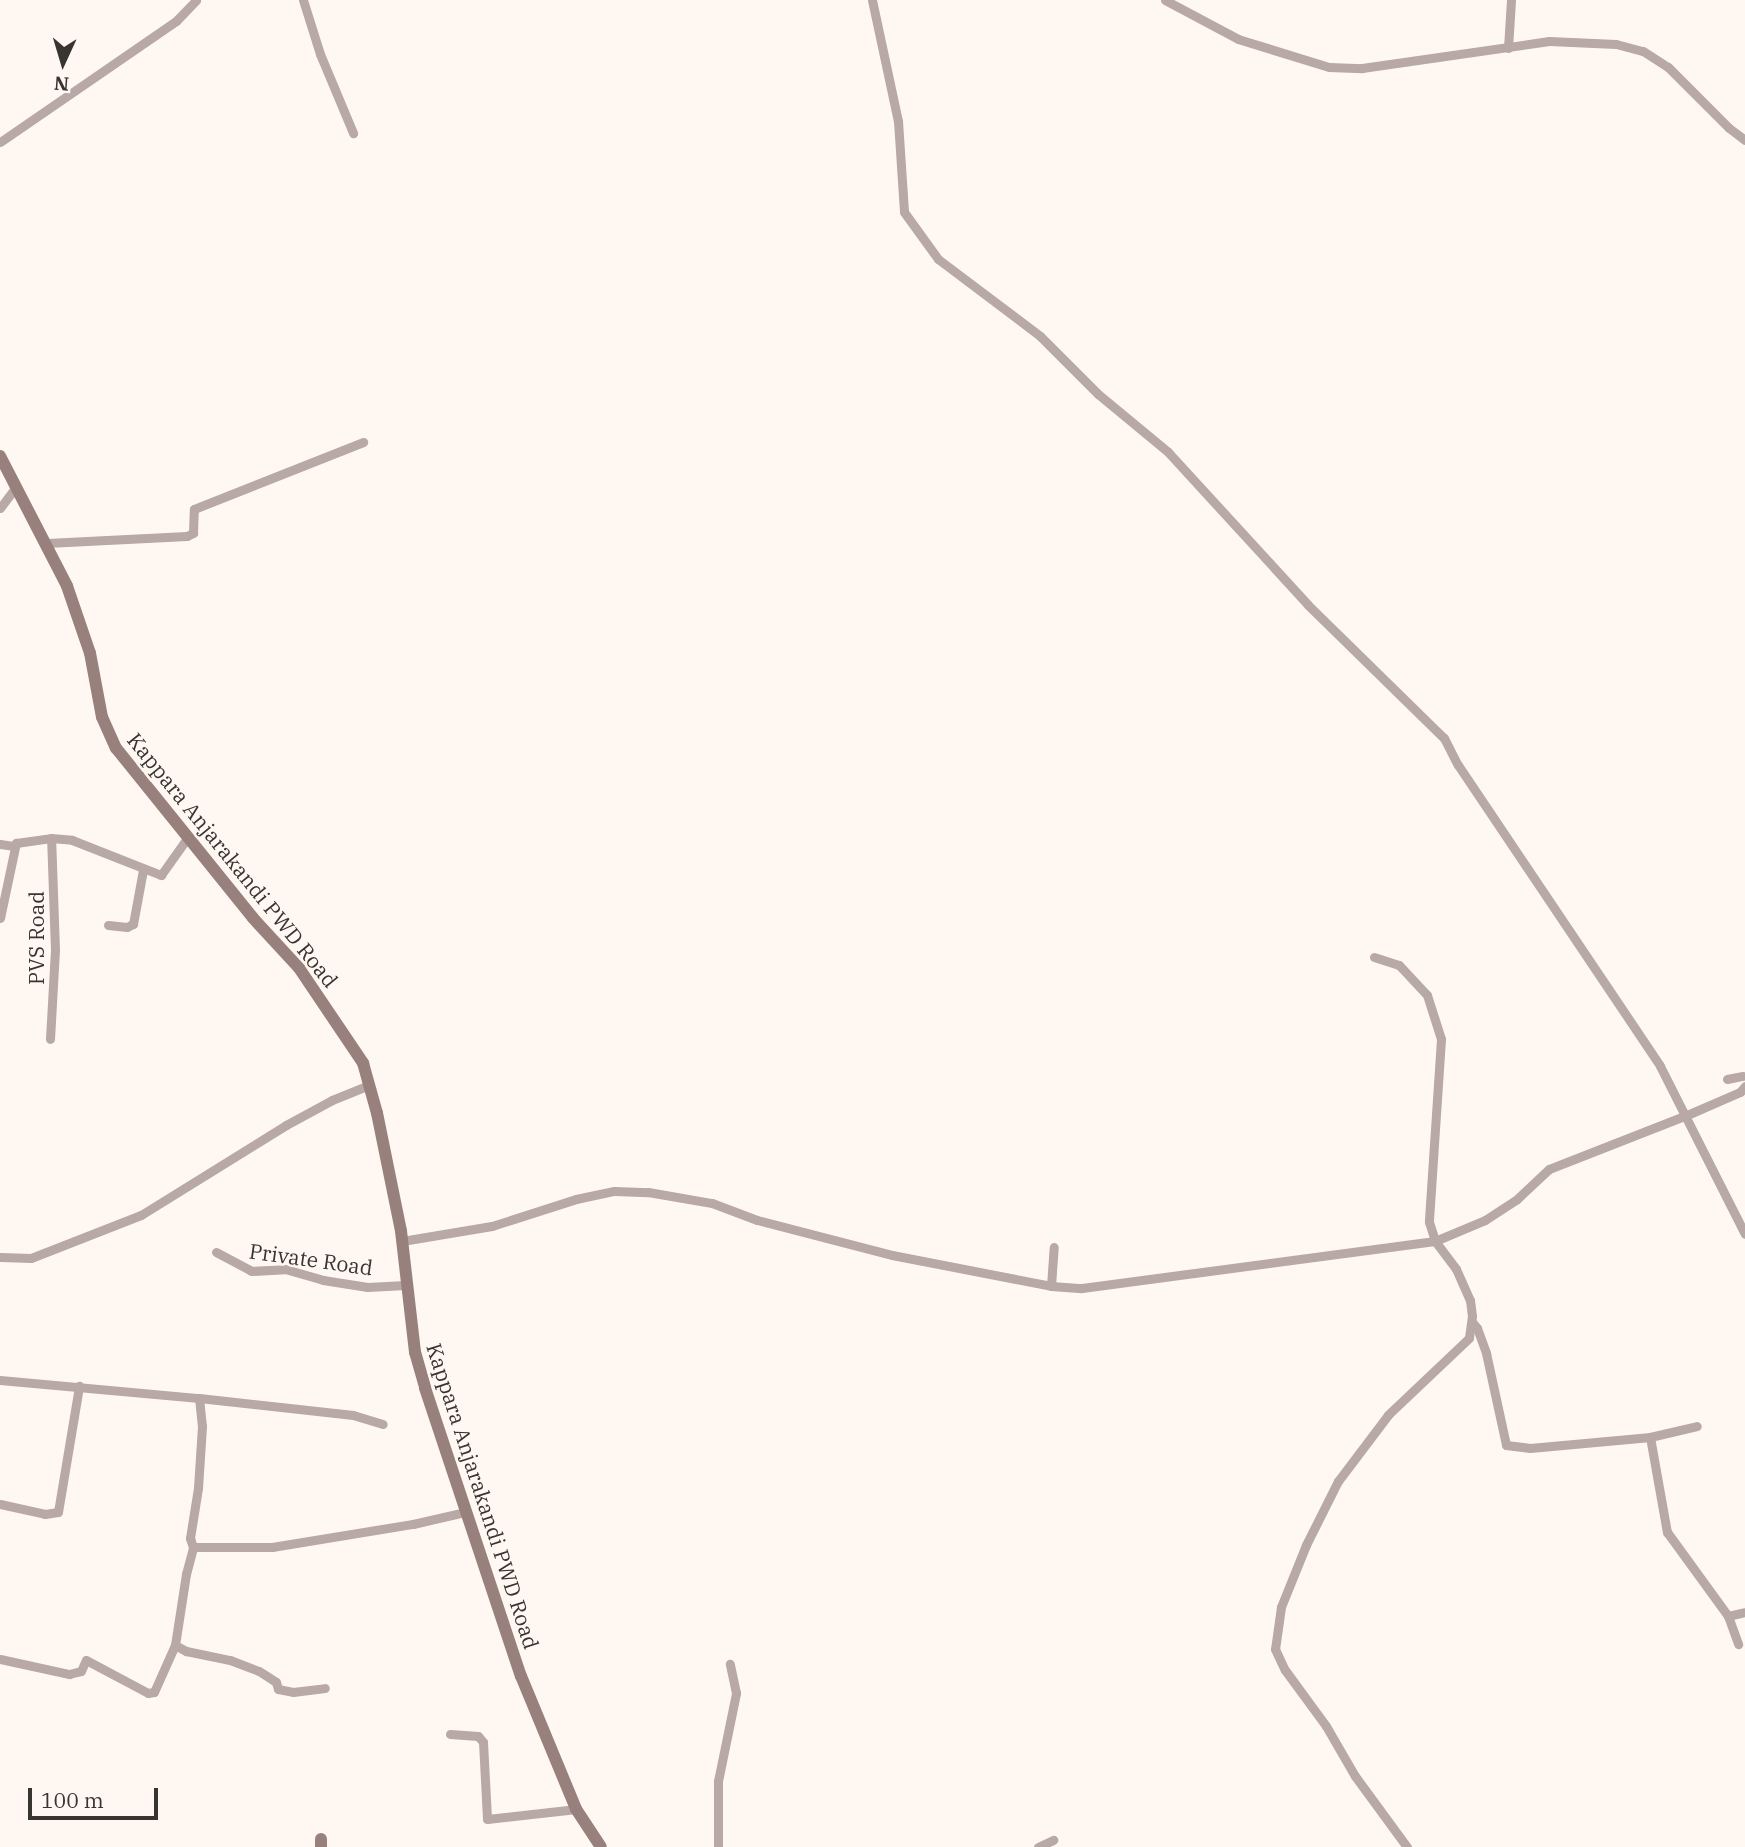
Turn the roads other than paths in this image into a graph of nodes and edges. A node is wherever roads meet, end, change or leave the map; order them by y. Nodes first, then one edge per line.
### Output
1 (196, 0) edge
2 (303, 0) edge
3 (872, 0) edge
4 (1165, 0) edge
5 (1511, 0) edge
6 (1508, 48) junction
7 (353, 133) dead end
8 (1745, 140) edge
9 (0, 142) edge
10 (363, 442) dead end
11 (0, 456) edge
12 (16, 487) junction
13 (0, 508) edge
14 (47, 543) junction
15 (188, 837) junction
16 (51, 838) junction
17 (0, 844) edge
18 (15, 846) junction
19 (143, 870) junction
20 (0, 918) edge
21 (108, 925) dead end
22 (1374, 957) dead end
23 (50, 1039) dead end
24 (1727, 1079) dead end
25 (1745, 1079) edge
26 (369, 1085) junction
27 (1687, 1115) junction
28 (1745, 1234) edge
29 (402, 1241) junction
30 (1435, 1241) junction
31 (1054, 1247) dead end
32 (216, 1252) dead end
33 (0, 1257) edge
34 (405, 1285) junction
35 (1051, 1286) junction
36 (1472, 1322) junction
37 (0, 1380) edge
38 (79, 1386) junction
39 (199, 1398) junction
40 (383, 1424) dead end
41 (1697, 1426) dead end
42 (1650, 1437) junction
43 (0, 1504) edge
44 (465, 1512) junction
45 (194, 1547) junction
46 (1745, 1612) edge
47 (1728, 1616) junction
48 (1738, 1644) dead end
49 (175, 1645) junction
50 (0, 1659) edge
51 (730, 1664) dead end
52 (325, 1688) dead end
53 (450, 1734) dead end
54 (576, 1809) junction
55 (1053, 1840) dead end
56 (601, 1847) edge
57 (718, 1847) edge
58 (1038, 1847) edge
59 (1406, 1847) edge

1 - 9 street
2 - 7 street
3 - 27 street
4 - 6 street
5 - 6 street
6 - 8 street
10 - 14 street
11 - 12 main road, Kappara Anjarakandi PWD Road
12 - 13 street
12 - 14 main road, Kappara Anjarakandi PWD Road
14 - 15 main road, Kappara Anjarakandi PWD Road
15 - 19 street
15 - 26 main road, Kappara Anjarakandi PWD Road
16 - 18 street
16 - 19 street
16 - 23 street, PVS Road
17 - 18 street
18 - 20 street
19 - 21 street
22 - 30 street
24 - 25 street
25 - 27 street
26 - 29 main road, Kappara Anjarakandi PWD Road
26 - 33 street
27 - 28 street
27 - 30 street
29 - 34 main road, Kappara Anjarakandi PWD Road
29 - 35 street
30 - 35 street
30 - 36 street
31 - 35 street
32 - 34 street, Private Road
34 - 44 main road, Kappara Anjarakandi PWD Road
36 - 42 street
36 - 59 street
37 - 38 street
38 - 39 street
38 - 43 street
39 - 40 street
39 - 45 street
41 - 42 street
42 - 47 street
44 - 45 street
44 - 54 main road, Kappara Anjarakandi PWD Road
45 - 49 street
46 - 47 street
47 - 48 street
49 - 50 street
49 - 52 street
51 - 57 street
53 - 54 street
54 - 56 main road, Kappara Anjarakandi PWD Road
55 - 58 street

